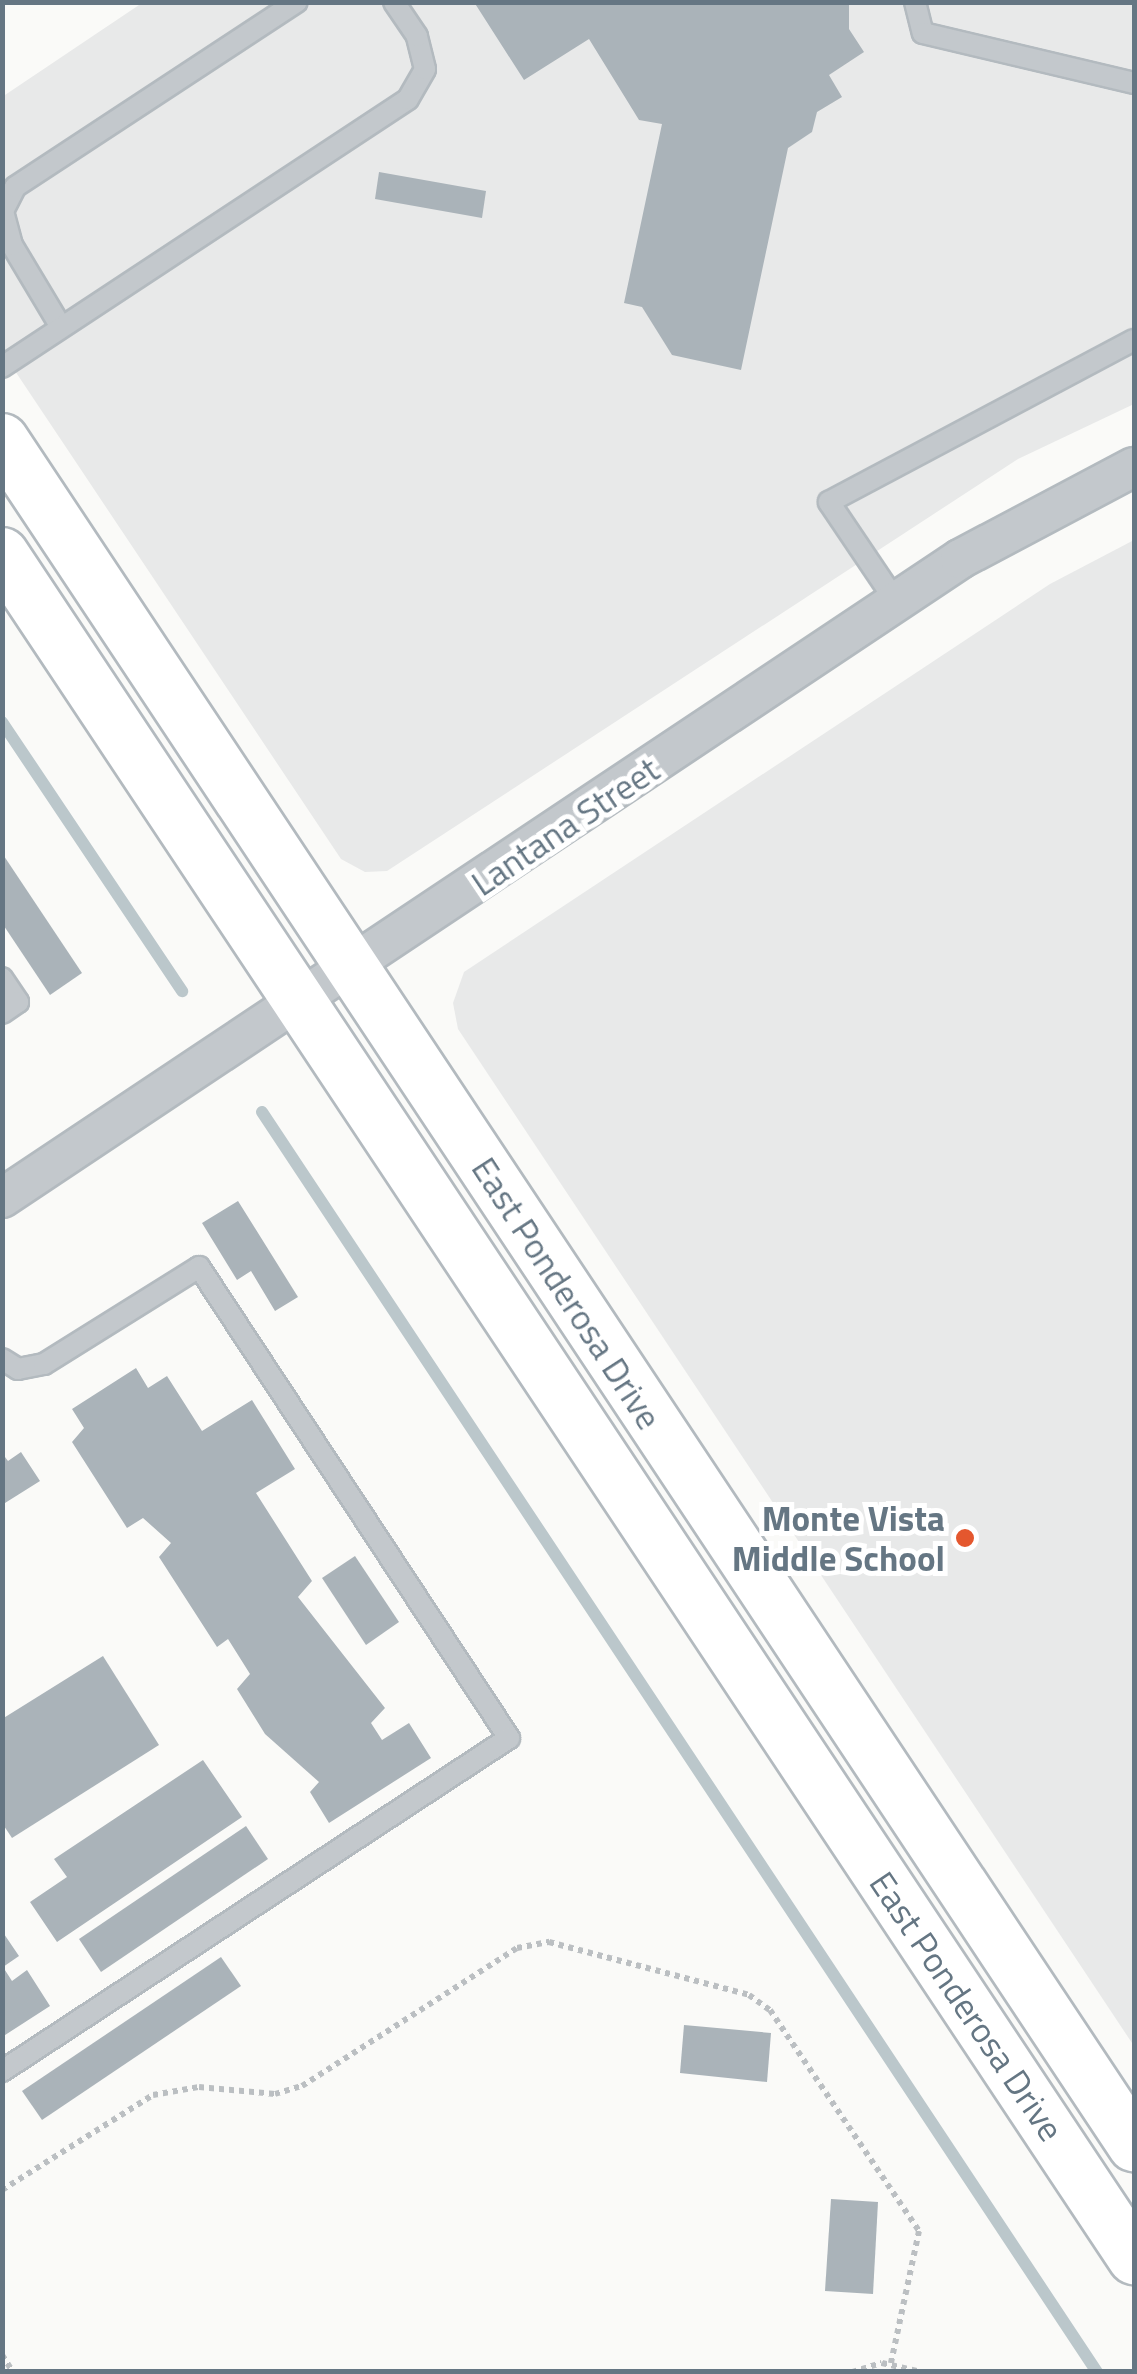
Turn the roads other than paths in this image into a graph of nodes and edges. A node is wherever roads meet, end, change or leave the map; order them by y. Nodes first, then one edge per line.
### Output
1 (298, 2) edge
2 (394, 2) edge
3 (916, 2) edge
4 (1134, 83) edge
5 (62, 327) junction
6 (1134, 340) edge
7 (2, 367) edge
8 (2, 440) edge
9 (1134, 466) edge
10 (2, 554) edge
11 (897, 603) junction
12 (353, 968) junction
13 (2, 978) edge
14 (302, 1002) junction
15 (2, 1013) edge
16 (2, 1198) edge
17 (2, 1359) edge
18 (2, 2072) edge
19 (1134, 2145) edge
20 (1134, 2258) edge

1 - 5 lane
2 - 5 lane
3 - 4 lane
5 - 7 lane
6 - 11 lane
8 - 12 main road, East Ponderosa Drive
9 - 11 street, Lantana Street
10 - 14 main road, East Ponderosa Drive
11 - 12 street, Lantana Street
12 - 14 street, Lantana Street
12 - 19 main road, East Ponderosa Drive
13 - 15 lane
14 - 16 street, Lantana Street
14 - 20 main road, East Ponderosa Drive
17 - 18 lane

